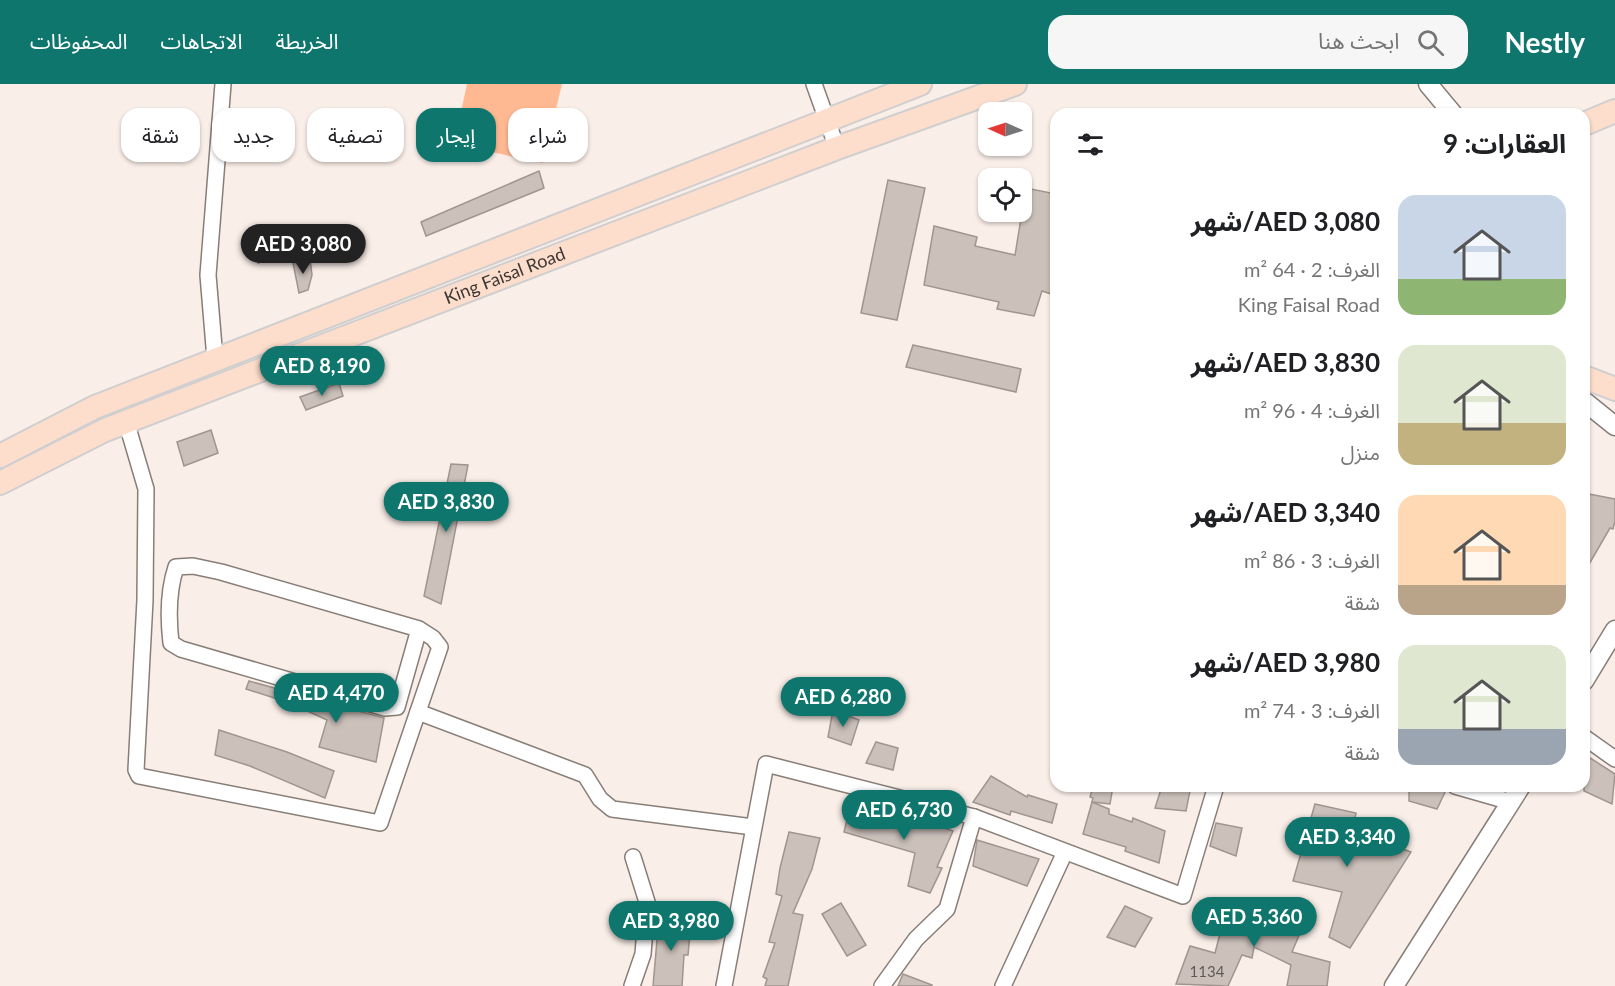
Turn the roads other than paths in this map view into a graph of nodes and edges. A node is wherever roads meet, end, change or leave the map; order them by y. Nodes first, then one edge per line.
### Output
1 (223, 84) edge
2 (814, 84) edge
3 (920, 84) edge
4 (1015, 84) edge
5 (1428, 84) edge
6 (1448, 108) edge
7 (1615, 111) edge
8 (825, 119) junction
9 (1590, 121) edge
10 (837, 148) junction
11 (215, 359) junction
12 (1590, 379) edge
13 (1615, 389) edge
14 (1590, 406) edge
15 (126, 422) junction
16 (1615, 426) edge
17 (0, 456) edge
18 (0, 483) edge
19 (419, 629) junction
20 (1615, 630) edge
21 (1590, 671) edge
22 (418, 712) junction
23 (1590, 741) edge
24 (1615, 759) edge
25 (1214, 792) edge
26 (1476, 792) edge
27 (1517, 792) edge
28 (1511, 802) junction
29 (974, 817) junction
30 (753, 827) junction
31 (1065, 852) junction
32 (633, 857) dead end
33 (632, 986) edge
34 (724, 986) edge
35 (882, 986) edge
36 (1003, 986) edge
37 (1394, 986) edge

1 - 11 street
2 - 8 street
3 - 8 main road, King Faisal Road
4 - 10 main road, King Faisal Road
5 - 6 street
7 - 9 main road
8 - 10 street
8 - 11 main road, King Faisal Road
10 - 15 main road, King Faisal Road
11 - 17 main road, King Faisal Road
12 - 13 main road
14 - 16 street
15 - 18 main road, King Faisal Road
15 - 22 street
19 - 19 street
19 - 22 street
20 - 21 street
22 - 30 street
23 - 24 street
25 - 31 street
26 - 28 street
27 - 28 street
28 - 37 street
29 - 30 street
29 - 31 street
29 - 35 street
30 - 34 street
31 - 36 street
32 - 33 street

